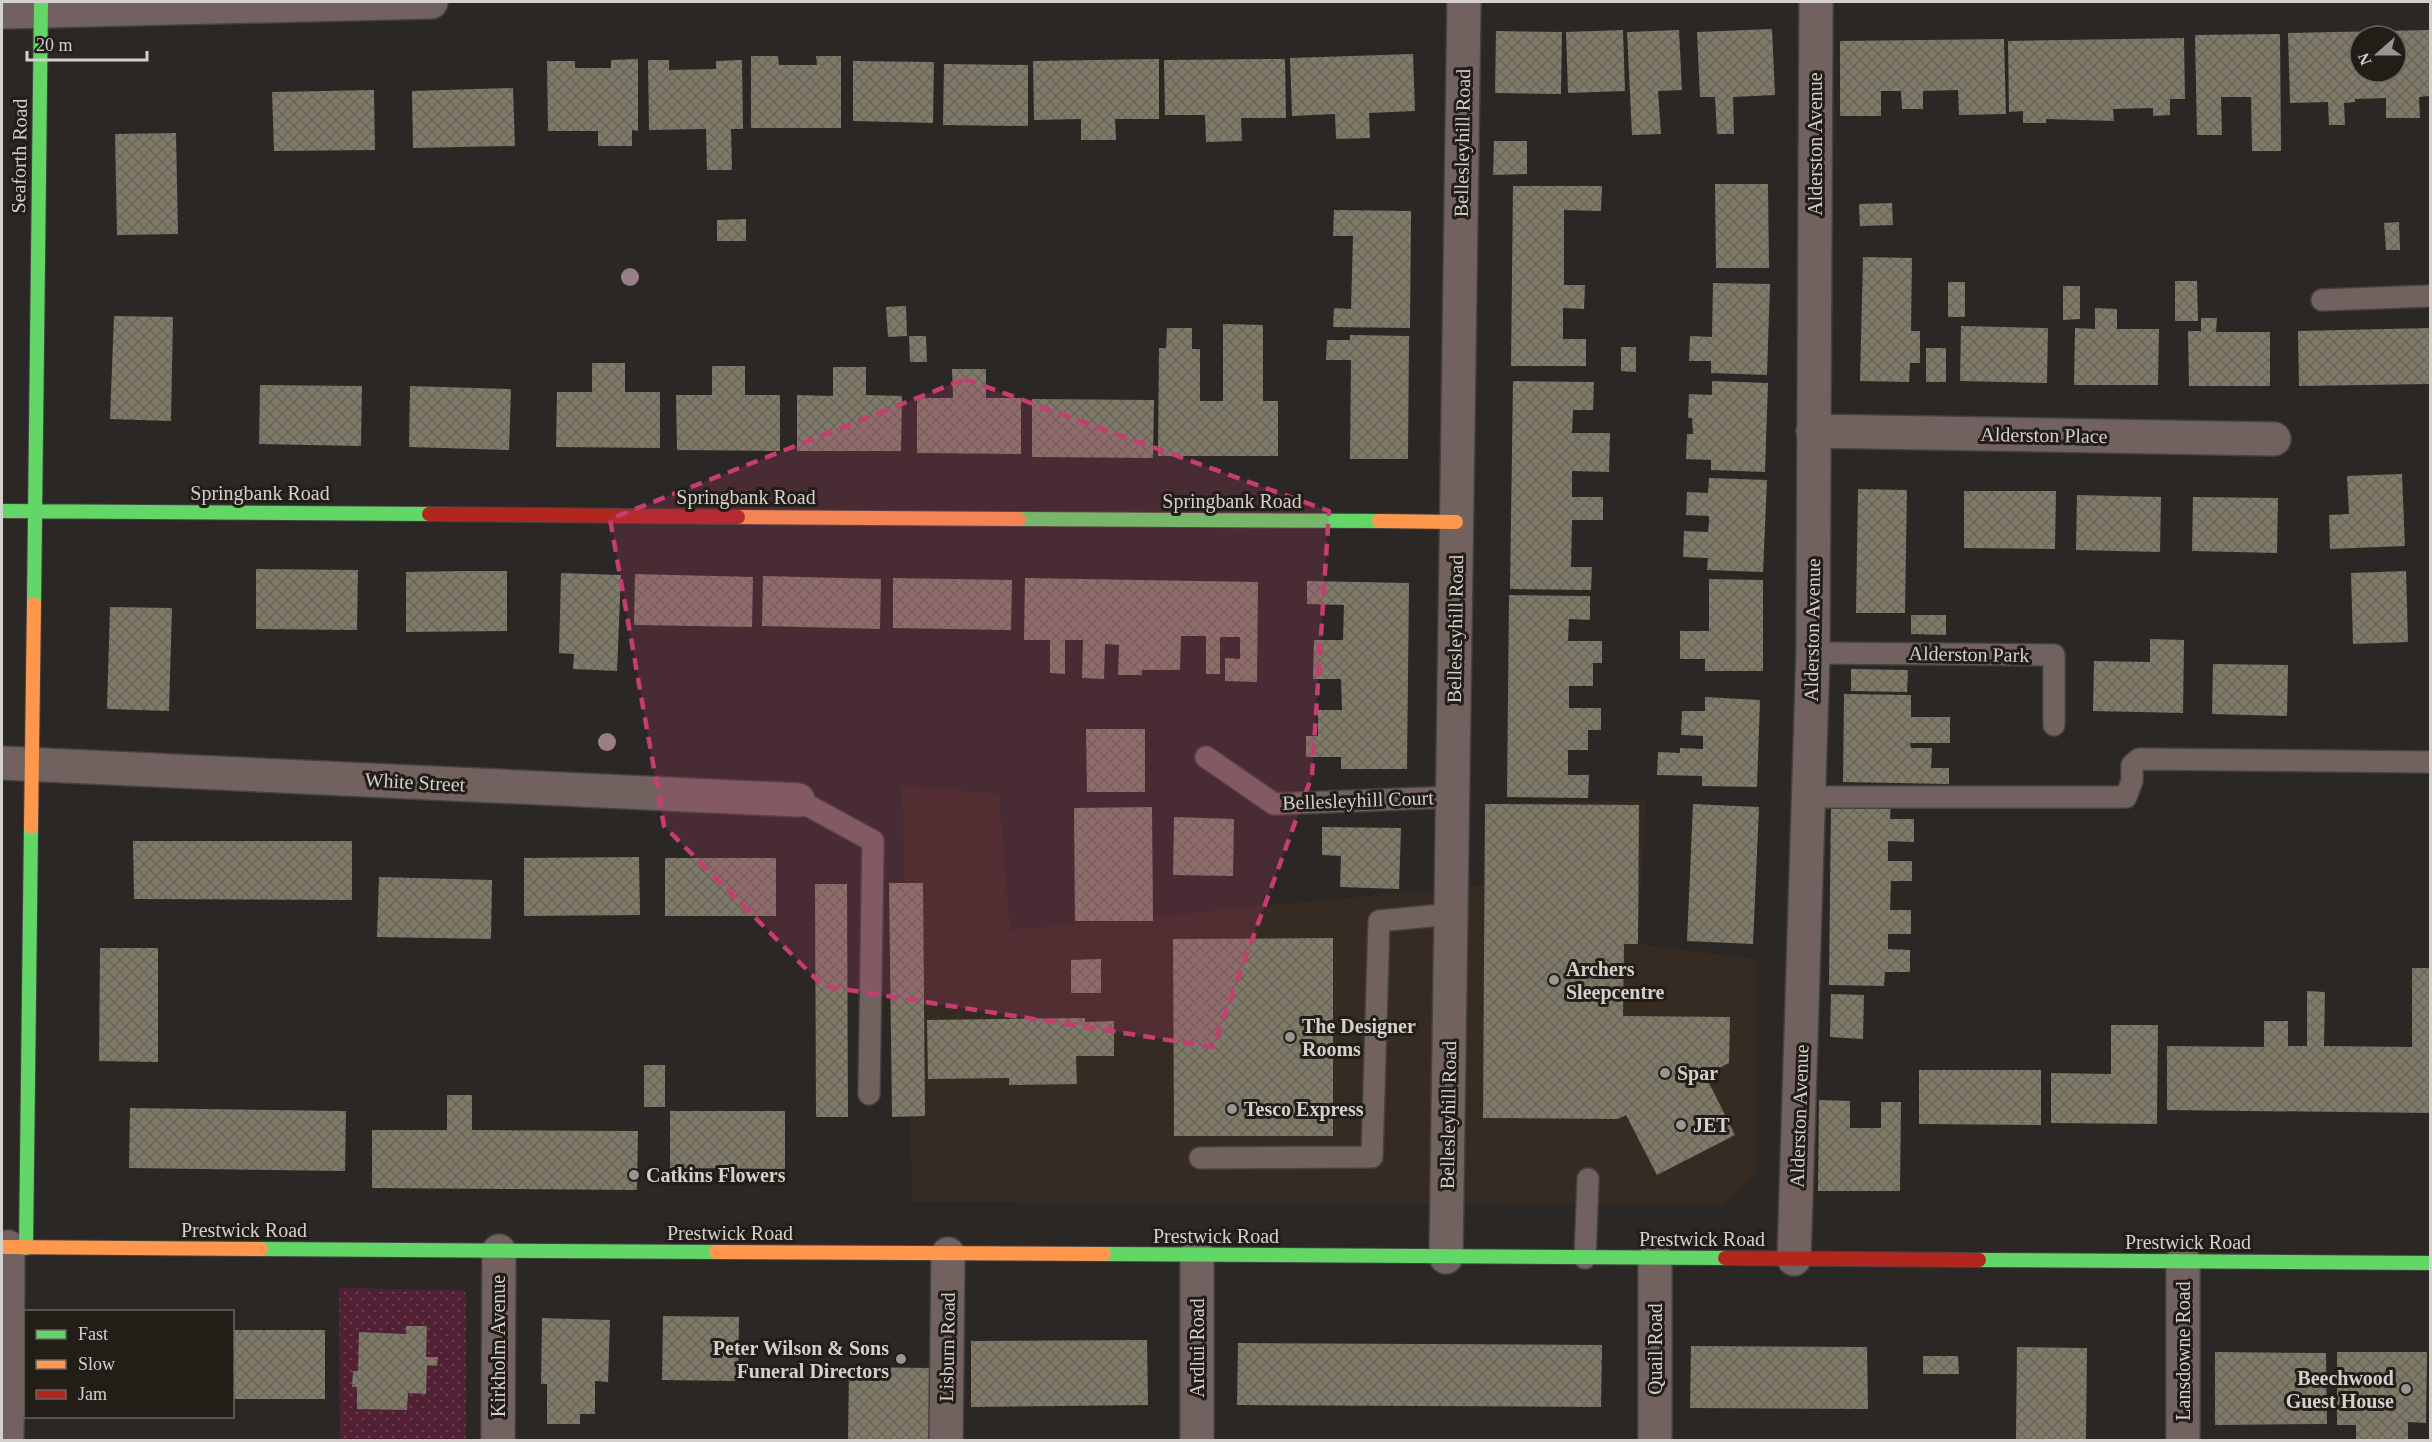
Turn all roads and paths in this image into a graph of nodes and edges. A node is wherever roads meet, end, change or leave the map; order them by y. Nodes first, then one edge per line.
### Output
1 (431, 2) edge
2 (1464, 2) edge
3 (1816, 2) edge
4 (41, 6) edge
5 (2, 12) edge
6 (2430, 296) edge
7 (2322, 300) dead end
8 (1814, 431) junction
9 (2274, 439) dead end
10 (34, 510) junction
11 (2, 511) edge
12 (1456, 522) junction
13 (1813, 653) junction
14 (2054, 725) dead end
15 (1206, 757) dead end
16 (2430, 762) edge
17 (17, 763) edge
18 (1453, 797) junction
19 (1809, 797) junction
20 (798, 800) joint
21 (1451, 914) junction
22 (869, 1094) dead end
23 (1200, 1158) dead end
24 (1588, 1179) dead end
25 (12, 1248) edge
26 (499, 1251) junction
27 (948, 1254) junction
28 (1197, 1255) junction
29 (1446, 1257) junction
30 (1585, 1258) junction
31 (1655, 1258) junction
32 (1794, 1259) junction
33 (2183, 1261) junction
34 (2430, 1263) edge
35 (7, 1440) edge
36 (498, 1440) edge
37 (946, 1440) edge
38 (1197, 1440) edge
39 (1655, 1440) edge
40 (2182, 1440) edge

1 - 4 street
2 - 12 street, Bellesleyhill Road
3 - 8 street, Alderston Avenue
4 - 5 street
4 - 10 street, Seaforth Road
6 - 7 lane
8 - 9 street, Alderston Place
8 - 13 street, Alderston Avenue
10 - 11 street, Springbank Road
10 - 12 street, Springbank Road
10 - 17 street, Seaforth Road
12 - 18 street, Bellesleyhill Road
13 - 14 lane, Alderston Park
13 - 19 street, Alderston Avenue
15 - 18 lane, Bellesleyhill Court
16 - 19 lane
17 - 20 street, White Street
17 - 25 street, Seaforth Road
18 - 21 street, Bellesleyhill Road
19 - 32 street, Alderston Avenue
20 - 22 lane
21 - 23 lane
21 - 29 street, Bellesleyhill Road
24 - 30 lane
25 - 26 street, Prestwick Road
25 - 35 street
26 - 27 street, Prestwick Road
26 - 36 street, Kirkholm Avenue
27 - 28 street, Prestwick Road
27 - 37 street, Lisburn Road
28 - 29 street, Prestwick Road
28 - 38 street, Ardlui Road
29 - 30 street, Prestwick Road
30 - 31 street, Prestwick Road
31 - 32 street, Prestwick Road
31 - 39 street, Quail Road
32 - 33 street, Prestwick Road
33 - 34 street, Prestwick Road
33 - 40 street, Lansdowne Road

